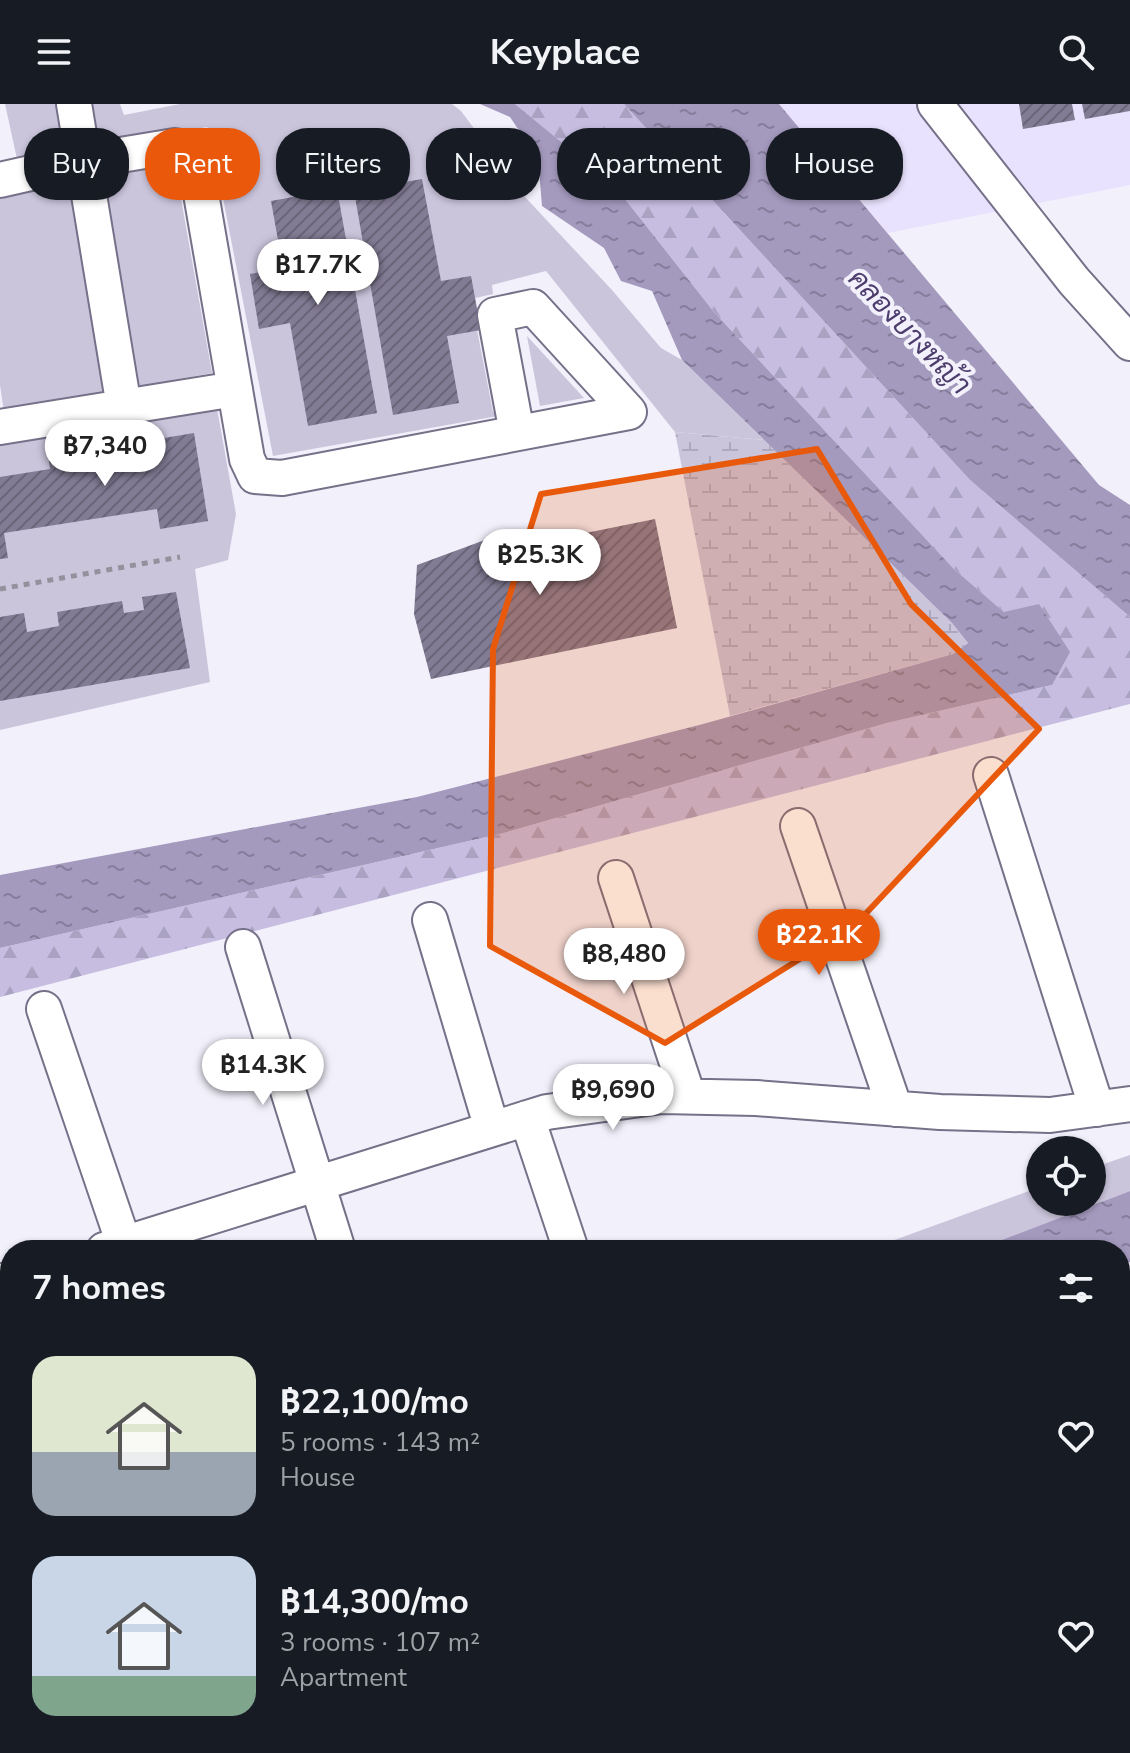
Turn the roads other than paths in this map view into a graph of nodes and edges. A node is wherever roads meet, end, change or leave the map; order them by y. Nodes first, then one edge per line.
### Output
1 (74, 104) edge
2 (935, 104) edge
3 (78, 128) edge
4 (129, 154) edge
5 (24, 171) edge
6 (1, 175) edge
7 (90, 200) edge
8 (1130, 343) edge
9 (235, 389) junction
10 (124, 407) junction
11 (0, 427) edge
12 (517, 433) dead end
13 (991, 775) dead end
14 (798, 826) dead end
15 (616, 878) dead end
16 (430, 920) dead end
17 (243, 947) dead end
18 (44, 1009) dead end
19 (688, 1096) junction
20 (1114, 1106) edge
21 (895, 1109) junction
22 (527, 1118) junction
23 (492, 1129) junction
24 (317, 1183) junction
25 (116, 1240) edge
26 (142, 1240) edge
27 (335, 1240) edge
28 (568, 1240) edge

1 - 3 street
2 - 8 street
4 - 9 street
5 - 6 street
7 - 10 street
9 - 10 street
9 - 12 street
10 - 11 street
13 - 20 street
14 - 21 street
15 - 19 street
16 - 23 street
17 - 24 street
18 - 25 street
19 - 21 street
19 - 22 street
20 - 21 street
22 - 23 street
22 - 28 street
23 - 24 street
24 - 26 street
24 - 27 street

